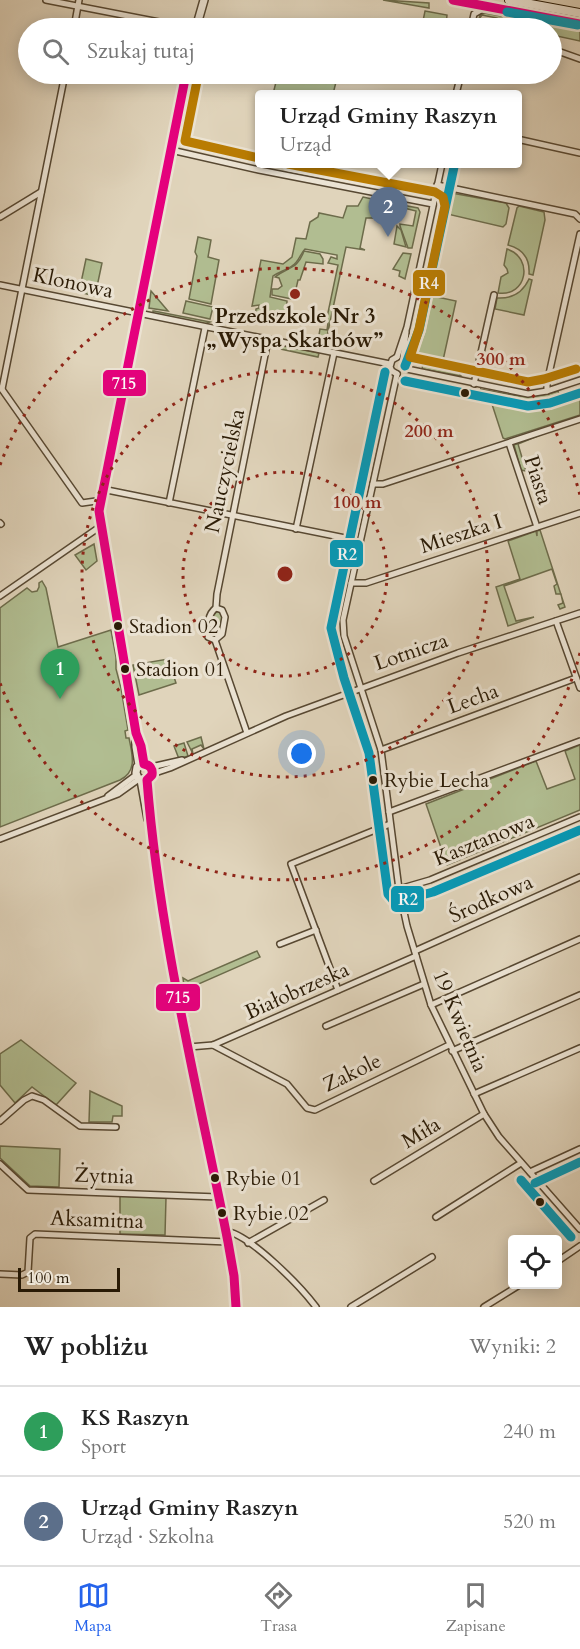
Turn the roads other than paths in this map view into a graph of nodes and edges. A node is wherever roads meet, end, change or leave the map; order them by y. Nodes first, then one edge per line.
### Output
1 (46, 0) edge
2 (204, 0) edge
3 (509, 0) edge
4 (457, 1) edge
5 (79, 3) edge
6 (488, 6) junction
7 (474, 14) junction
8 (580, 14) edge
9 (76, 18) edge
10 (146, 18) edge
11 (199, 18) edge
12 (473, 18) edge
13 (549, 18) edge
14 (562, 20) edge
15 (580, 24) edge
16 (562, 53) edge
17 (580, 59) edge
18 (63, 84) edge
19 (184, 84) edge
20 (522, 141) edge
21 (171, 150) junction
22 (580, 153) edge
23 (441, 168) edge
24 (437, 185) junction
25 (41, 192) junction
26 (433, 204) junction
27 (0, 217) edge
28 (580, 219) edge
29 (580, 234) edge
30 (0, 285) edge
31 (22, 289) junction
32 (494, 295) dead end
33 (139, 313) junction
34 (205, 328) junction
35 (268, 340) junction
36 (333, 353) junction
37 (400, 358) junction
38 (390, 364) junction
39 (407, 369) junction
40 (397, 374) junction
41 (580, 380) edge
42 (474, 384) junction
43 (1, 388) edge
44 (547, 391) junction
45 (580, 419) edge
46 (509, 443) junction
47 (373, 484) junction
48 (102, 489) junction
49 (96, 501) dead end
50 (169, 503) junction
51 (580, 513) edge
52 (232, 516) junction
53 (100, 526) junction
54 (537, 527) junction
55 (296, 528) junction
56 (360, 541) junction
57 (351, 583) junction
58 (0, 596) edge
59 (216, 608) junction
60 (580, 613) edge
61 (556, 621) junction
62 (215, 640) junction
63 (576, 678) junction
64 (360, 688) junction
65 (580, 688) edge
66 (247, 733) junction
67 (580, 741) edge
68 (381, 750) junction
69 (144, 773) junction
70 (128, 787) junction
71 (142, 792) junction
72 (107, 797) junction
73 (389, 812) junction
74 (580, 817) edge
75 (390, 824) junction
76 (151, 830) junction
77 (0, 839) edge
78 (580, 878) edge
79 (399, 889) junction
80 (316, 930) junction
81 (580, 939) edge
82 (280, 944) dead end
83 (415, 954) junction
84 (424, 984) junction
85 (339, 990) junction
86 (580, 995) edge
87 (431, 1005) junction
88 (326, 1026) dead end
89 (213, 1045) junction
90 (189, 1047) junction
91 (451, 1048) junction
92 (580, 1048) edge
93 (474, 1094) junction
94 (484, 1114) junction
95 (0, 1121) edge
96 (116, 1127) dead end
97 (580, 1149) edge
98 (521, 1163) junction
99 (0, 1164) edge
100 (530, 1172) junction
101 (374, 1181) dead end
102 (218, 1197) junction
103 (324, 1200) dead end
104 (436, 1217) dead end
105 (580, 1219) edge
106 (574, 1222) junction
107 (580, 1229) edge
108 (225, 1231) junction
109 (228, 1242) junction
110 (248, 1243) junction
111 (580, 1246) edge
112 (432, 1257) dead end
113 (562, 1258) edge
114 (0, 1274) edge
115 (513, 1289) edge
116 (236, 1307) edge
117 (316, 1307) edge
118 (351, 1307) edge
119 (484, 1307) edge

1 - 5 street
2 - 11 street
3 - 8 main road
4 - 6 main road
4 - 7 street
5 - 9 street
5 - 10 street
6 - 7 street
6 - 13 main road
7 - 12 street
14 - 15 main road
16 - 17 street
18 - 25 street
19 - 21 street
20 - 22 street
21 - 26 street
21 - 33 street
23 - 24 street
24 - 26 street
24 - 28 street
25 - 27 street
25 - 31 street
26 - 37 street
29 - 44 street
30 - 31 street, Klonowa
31 - 33 street, Klonowa
31 - 43 street
32 - 42 street
33 - 34 street, Klonowa
33 - 48 street
34 - 35 street, Klonowa
34 - 50 street
35 - 36 street, Klonowa
35 - 52 street, Nauczycielska
36 - 38 street, Klonowa
36 - 55 street
37 - 38 street
37 - 39 street
38 - 40 street
39 - 40 street
39 - 42 street
40 - 47 street, 19 Kwietnia
41 - 44 street
42 - 44 street
43 - 49 street
45 - 46 street
46 - 47 street
46 - 54 street, Piasta
47 - 56 street, 19 Kwietnia
48 - 50 street
48 - 53 street
50 - 52 street
51 - 54 street, Mieszka I
52 - 55 street
52 - 59 street, Nauczycielska
53 - 58 street
53 - 69 street
54 - 57 street, Mieszka I
55 - 56 street
56 - 57 street, 19 Kwietnia
57 - 64 street, 19 Kwietnia
59 - 62 street, Nauczycielska
59 - 62 street, Nauczycielska
60 - 61 street, Lotnicza
61 - 63 street
61 - 64 street, Lotnicza
62 - 66 street, Nauczycielska
63 - 65 street
63 - 68 street, Lecha
64 - 66 street, Lotnicza
64 - 68 street, 19 Kwietnia
66 - 69 street, Lotnicza
67 - 73 street
68 - 73 street, 19 Kwietnia
69 - 70 street
69 - 71 street
69 - 72 street
69 - 76 street
70 - 71 street
70 - 72 street
71 - 76 street
72 - 77 street
73 - 75 street, 19 Kwietnia
74 - 79 street, Kasztanowa
75 - 79 street, 19 Kwietnia
75 - 80 street
76 - 90 street
78 - 83 street, Środkowa
79 - 83 street, 19 Kwietnia
80 - 82 street
80 - 85 street
81 - 87 street
83 - 84 street, 19 Kwietnia
83 - 85 street, Białobrzeska
84 - 87 street, 19 Kwietnia
84 - 88 street
85 - 89 street, Białobrzeska
86 - 91 street
87 - 91 street, 19 Kwietnia
89 - 90 street, Białobrzeska
89 - 91 street, Zakole
90 - 102 street
91 - 93 street, 19 Kwietnia
92 - 93 street
93 - 94 street, 19 Kwietnia
94 - 98 street, 19 Kwietnia
94 - 101 street, Miła
95 - 96 street
97 - 100 street
98 - 100 street, 19 Kwietnia
98 - 104 street
99 - 102 street, Żytnia
100 - 106 street, 19 Kwietnia
102 - 108 street
103 - 110 street
105 - 106 street
106 - 107 street, 19 Kwietnia
108 - 109 street
108 - 110 street
109 - 114 street, Aksamitna
109 - 116 street
110 - 117 street
111 - 113 street
112 - 118 street
115 - 119 street

